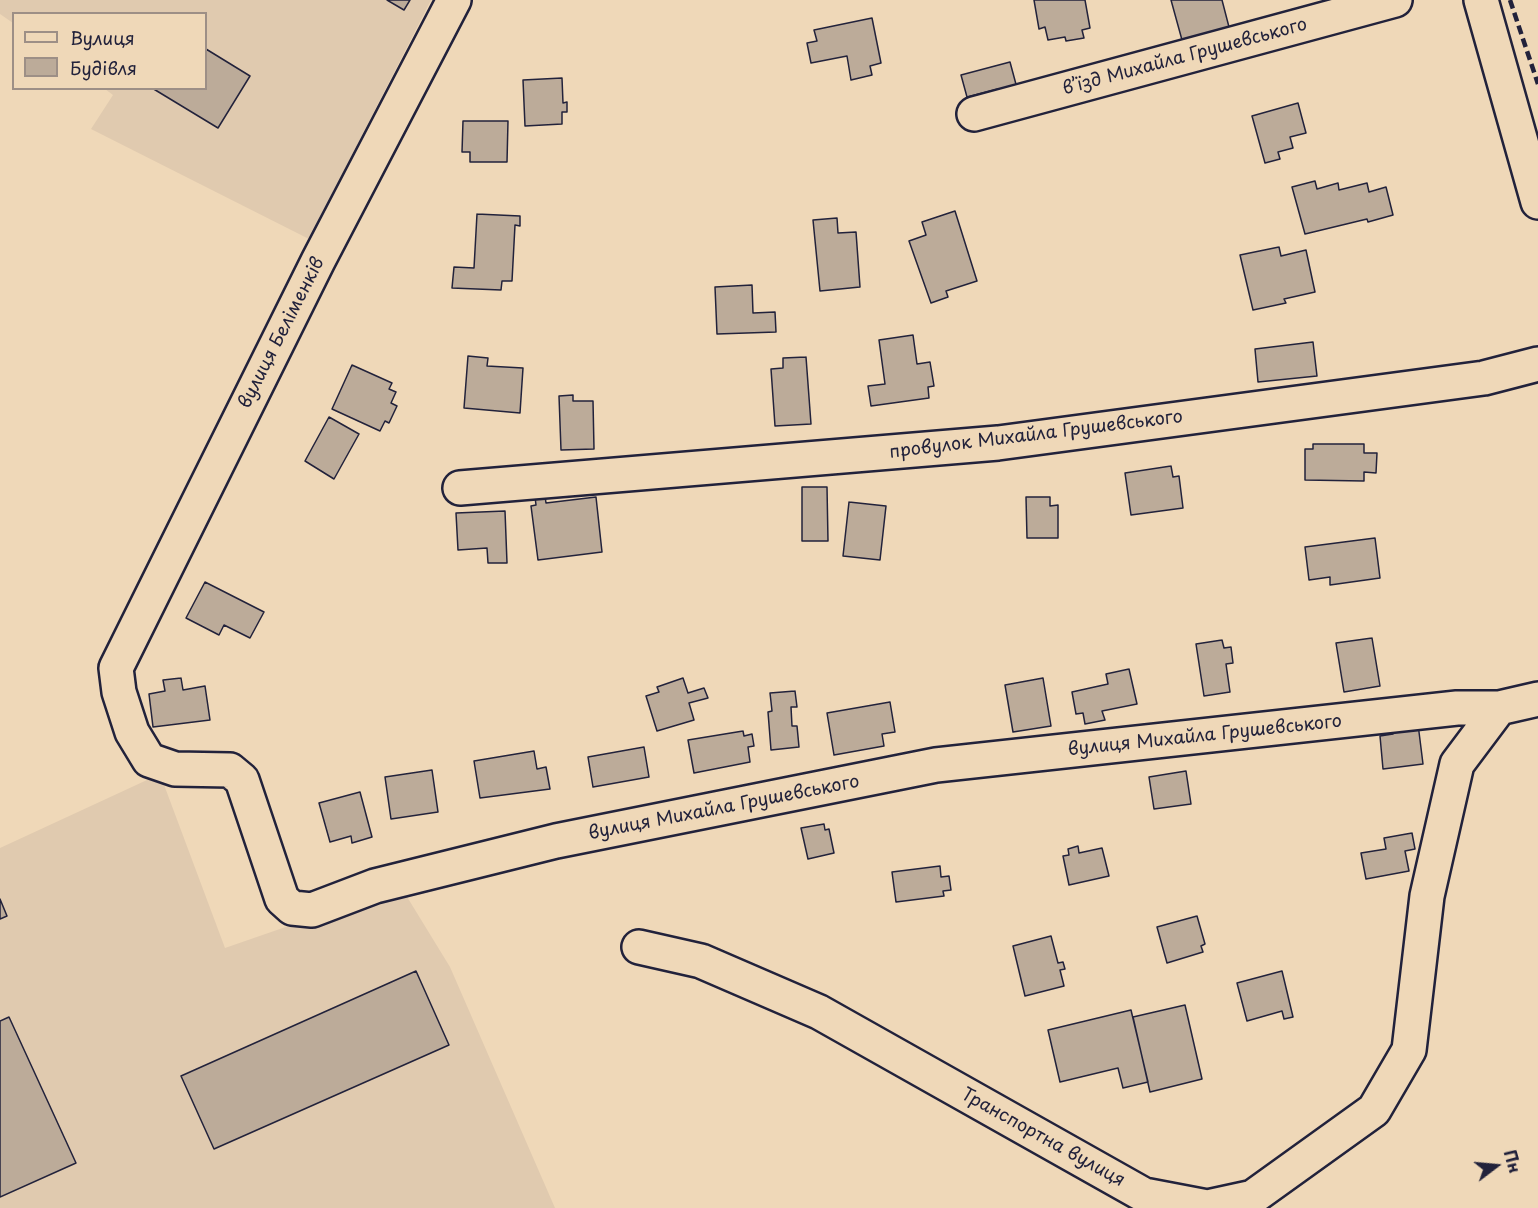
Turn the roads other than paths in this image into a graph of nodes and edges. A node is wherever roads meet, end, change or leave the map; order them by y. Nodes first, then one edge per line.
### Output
1 (454, 0) edge
2 (1395, 0) edge
3 (1481, 0) edge
4 (974, 114) dead end
5 (1538, 202) edge
6 (1538, 364) edge
7 (460, 488) dead end
8 (116, 668) joint
9 (1538, 699) edge
10 (1499, 708) junction
11 (639, 947) dead end

1 - 8 street, вулиця Беліменків
2 - 4 street, в’їзд Михайла Грушевського
3 - 5 street
6 - 7 street, провулок Михайла Грушевського
8 - 10 street, вулиця Михайла Грушевського
9 - 10 street
10 - 11 street, Транспортна вулиця

